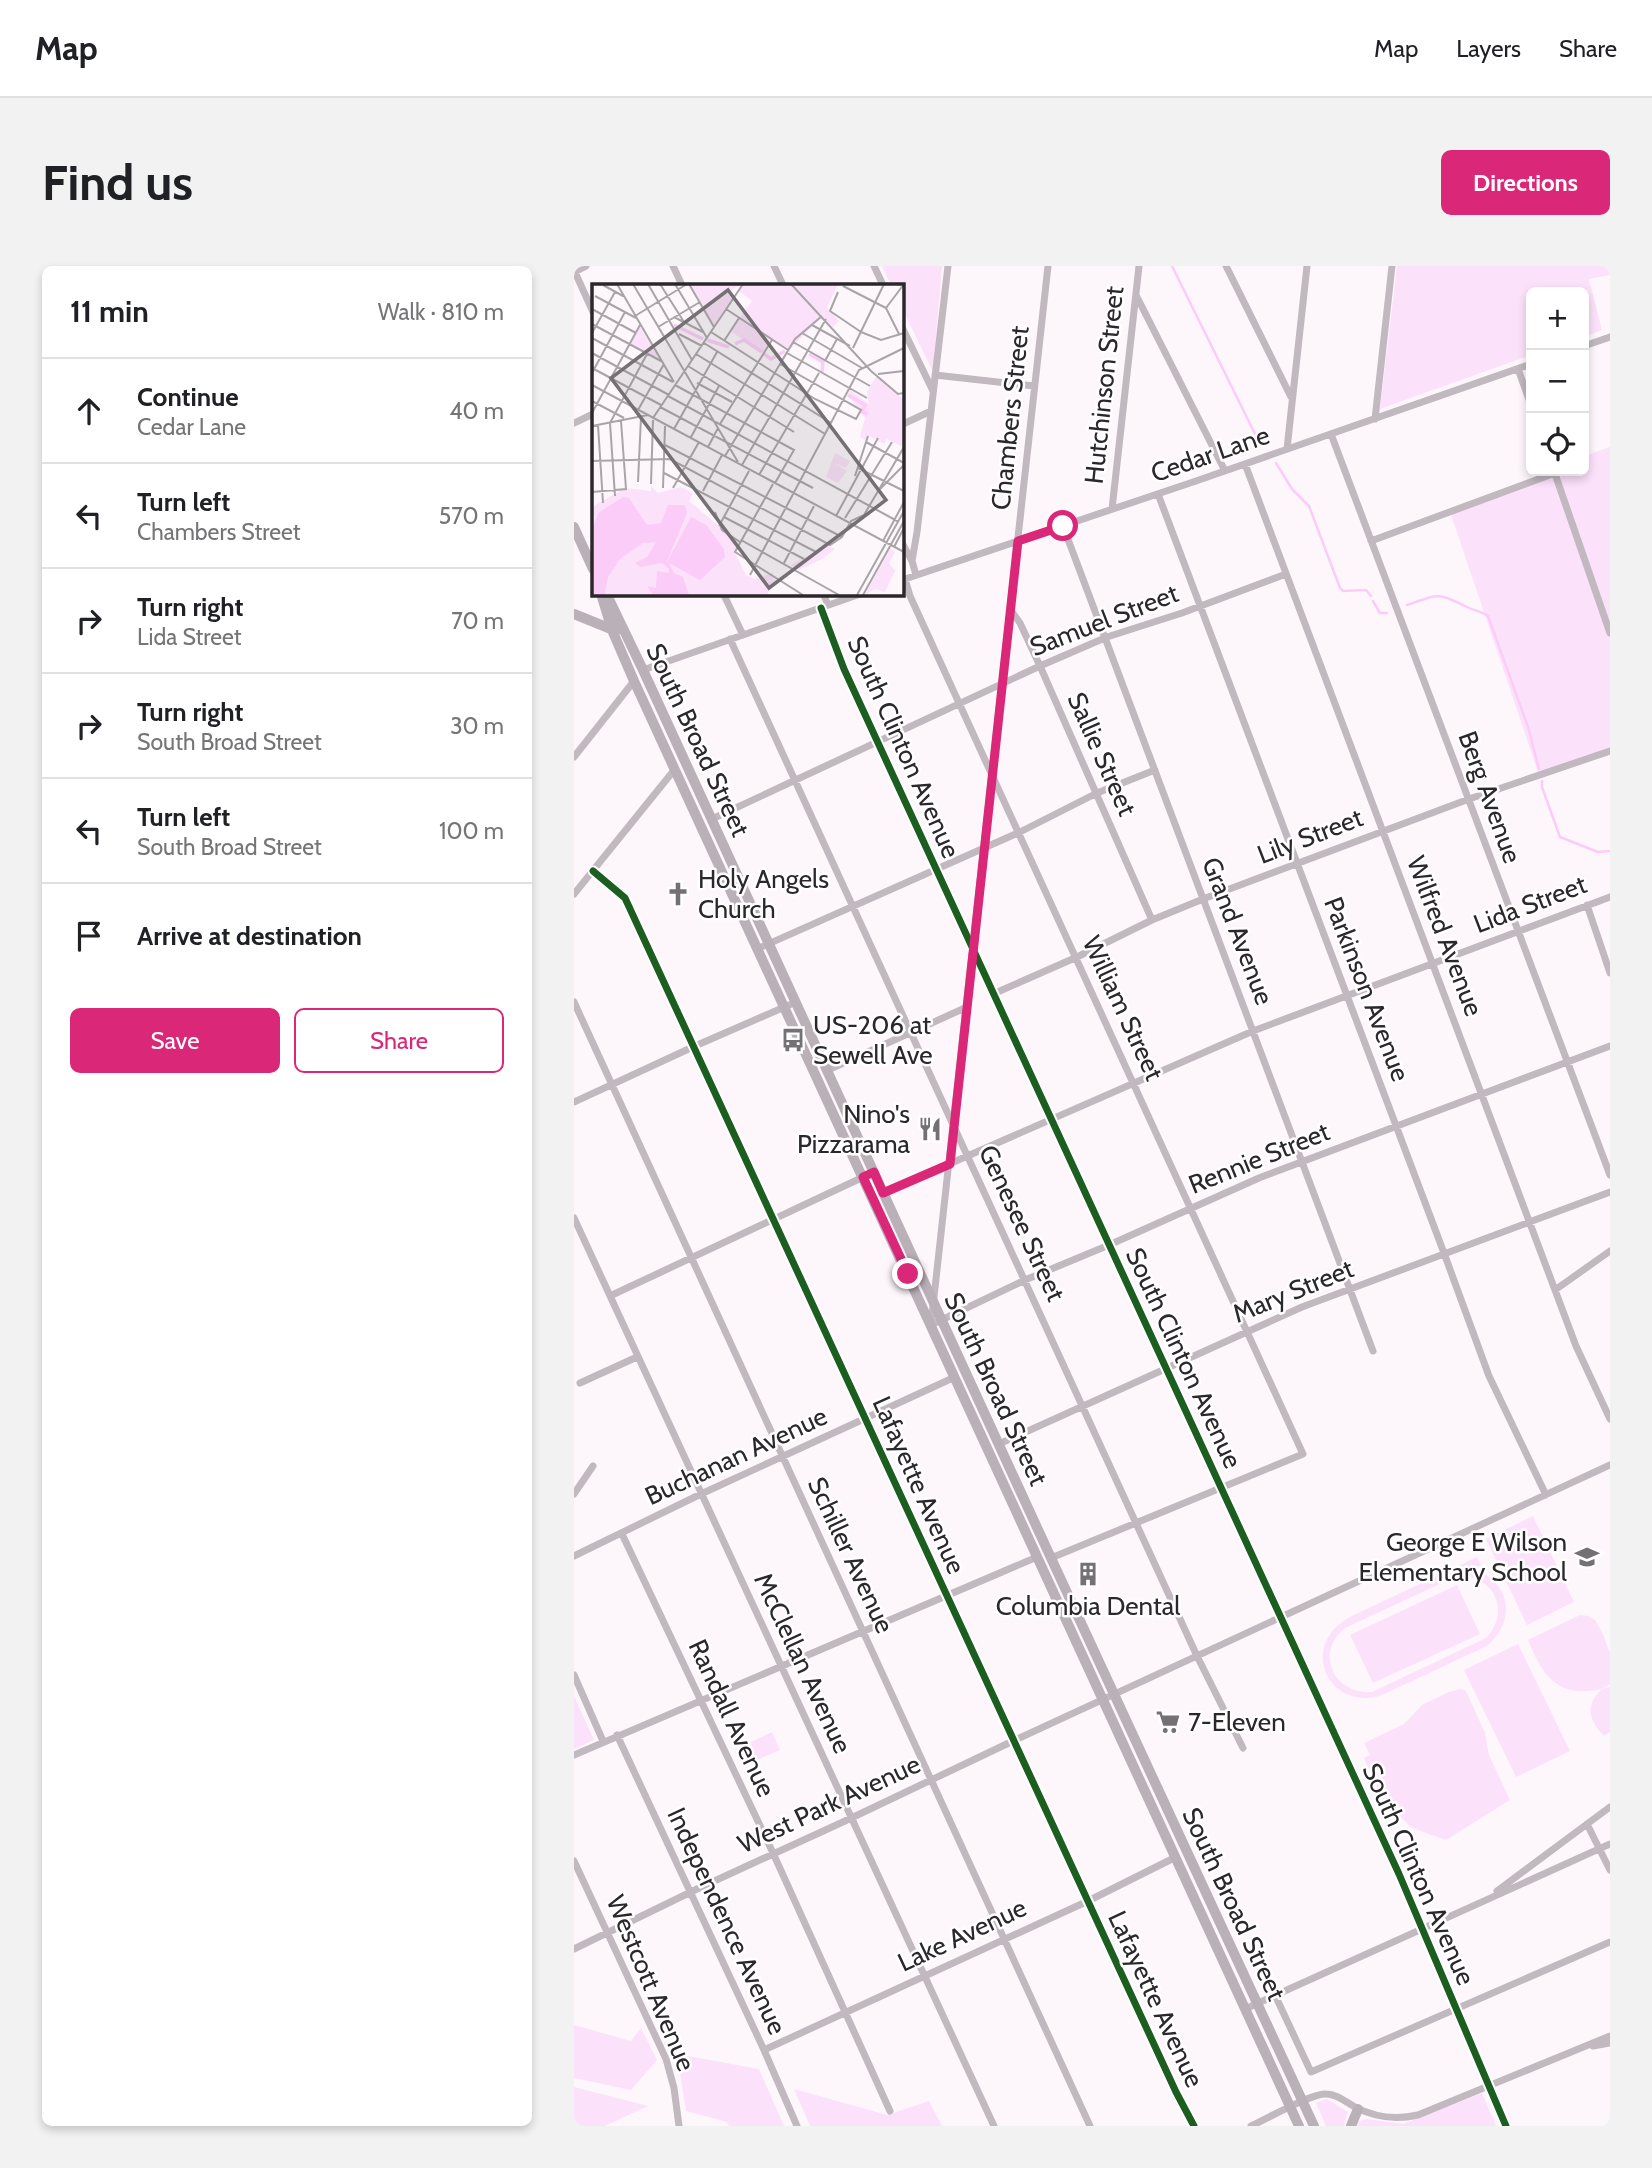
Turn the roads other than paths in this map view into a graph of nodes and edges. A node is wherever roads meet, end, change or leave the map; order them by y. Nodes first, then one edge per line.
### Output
1 (586, 266) edge
2 (673, 266) edge
3 (774, 266) edge
4 (874, 266) edge
5 (948, 266) edge
6 (1048, 266) edge
7 (1139, 266) edge
8 (1226, 266) edge
9 (1307, 266) edge
10 (1392, 266) edge
11 (574, 271) edge
12 (682, 284) edge
13 (783, 284) edge
14 (879, 284) edge
15 (1136, 295) junction
16 (592, 310) edge
17 (903, 329) edge
18 (1610, 337) edge
19 (1589, 344) edge
20 (1526, 366) edge
21 (1518, 369) junction
22 (935, 375) junction
23 (1034, 386) junction
24 (933, 391) junction
25 (1526, 391) edge
26 (1292, 398) junction
27 (931, 411) junction
28 (592, 414) edge
29 (1375, 419) junction
30 (574, 423) edge
31 (903, 424) edge
32 (1331, 434) junction
33 (1287, 449) junction
34 (1245, 464) junction
35 (1225, 471) junction
36 (1544, 476) edge
37 (1556, 476) edge
38 (1158, 494) junction
39 (1111, 509) junction
40 (1063, 526) junction
41 (574, 527) edge
42 (1018, 541) junction
43 (1371, 541) junction
44 (903, 545) edge
45 (912, 561) junction
46 (592, 565) edge
47 (1286, 574) junction
48 (916, 575) junction
49 (903, 580) edge
50 (603, 595) edge
51 (604, 595) edge
52 (724, 595) edge
53 (823, 595) edge
54 (857, 595) edge
55 (1202, 606) junction
56 (824, 607) junction
57 (1009, 609) junction
58 (574, 615) edge
59 (612, 630) junction
60 (1610, 633) edge
61 (626, 635) junction
62 (743, 635) junction
63 (1107, 637) junction
64 (730, 639) junction
65 (1040, 666) junction
66 (643, 670) junction
67 (634, 681) junction
68 (1001, 683) junction
69 (960, 705) junction
70 (878, 743) junction
71 (1610, 751) edge
72 (574, 757) edge
73 (675, 769) junction
74 (1155, 770) junction
75 (992, 774) junction
76 (795, 781) junction
77 (1097, 793) junction
78 (1469, 799) junction
79 (712, 819) junction
80 (1383, 831) junction
81 (1020, 832) junction
82 (985, 848) junction
83 (1298, 864) junction
84 (936, 870) junction
85 (593, 872) junction
86 (574, 894) edge
87 (1610, 897) edge
88 (1203, 899) junction
89 (853, 905) junction
90 (1587, 905) junction
91 (1152, 920) junction
92 (1517, 932) junction
93 (769, 943) junction
94 (757, 948) junction
95 (973, 950) junction
96 (1077, 957) junction
97 (1433, 963) junction
98 (1610, 973) edge
99 (993, 994) junction
100 (1347, 995) junction
101 (574, 1002) edge
102 (796, 1002) junction
103 (785, 1007) junction
104 (967, 1007) junction
105 (1253, 1031) junction
106 (911, 1032) junction
107 (695, 1046) junction
108 (1610, 1046) edge
109 (1567, 1063) junction
110 (828, 1070) junction
111 (1134, 1083) junction
112 (612, 1084) junction
113 (1482, 1095) junction
114 (574, 1102) edge
115 (1051, 1119) junction
116 (954, 1126) junction
117 (1396, 1127) junction
118 (967, 1156) junction
119 (1302, 1162) junction
120 (950, 1164) junction
121 (874, 1172) junction
122 (1610, 1175) edge
123 (863, 1177) junction
124 (1610, 1192) edge
125 (883, 1193) junction
126 (1191, 1208) junction
127 (574, 1218) edge
128 (773, 1218) junction
129 (1530, 1221) junction
130 (1109, 1245) junction
131 (1610, 1251) edge
132 (1444, 1253) junction
133 (692, 1259) junction
134 (1025, 1280) junction
135 (1350, 1289) junction
136 (1555, 1290) junction
137 (610, 1296) junction
138 (934, 1304) junction
139 (941, 1320) junction
140 (931, 1325) junction
141 (1247, 1332) junction
142 (950, 1340) junction
143 (940, 1345) junction
144 (1373, 1351) dead end
145 (638, 1357) junction
146 (1166, 1368) junction
147 (955, 1377) junction
148 (580, 1383) dead end
149 (1082, 1406) junction
150 (866, 1418) junction
151 (1610, 1419) edge
152 (999, 1444) junction
153 (783, 1457) junction
154 (1610, 1465) edge
155 (593, 1466) dead end
156 (1221, 1488) junction
157 (574, 1494) edge
158 (701, 1494) junction
159 (1546, 1495) junction
160 (1137, 1523) junction
161 (622, 1534) junction
162 (574, 1556) edge
163 (1037, 1557) junction
164 (1051, 1558) junction
165 (946, 1597) junction
166 (1280, 1617) junction
167 (863, 1631) junction
168 (1197, 1656) junction
169 (782, 1667) junction
170 (574, 1675) edge
171 (1114, 1695) junction
172 (700, 1700) junction
173 (1102, 1701) junction
174 (617, 1735) junction
175 (603, 1741) junction
176 (1013, 1741) junction
177 (1243, 1748) dead end
178 (574, 1755) edge
179 (931, 1780) junction
180 (1610, 1807) edge
181 (851, 1819) junction
182 (1587, 1824) junction
183 (1610, 1844) edge
184 (1600, 1849) junction
185 (773, 1853) junction
186 (1176, 1857) junction
187 (574, 1861) edge
188 (1610, 1870) edge
189 (689, 1893) junction
190 (1486, 1900) junction
191 (1088, 1901) junction
192 (1422, 1928) junction
193 (608, 1933) junction
194 (1005, 1939) junction
195 (1610, 1942) edge
196 (574, 1949) edge
197 (924, 1976) junction
198 (1275, 1995) junction
199 (1256, 2003) junction
200 (1245, 2009) junction
201 (1457, 2009) junction
202 (844, 2013) junction
203 (1610, 2036) edge
204 (1610, 2043) edge
205 (1582, 2047) junction
206 (764, 2050) junction
207 (1489, 2086) junction
208 (1303, 2102) junction
209 (1290, 2107) junction
210 (1358, 2109) junction
211 (890, 2111) dead end
212 (679, 2126) edge
213 (797, 2126) edge
214 (994, 2126) edge
215 (1090, 2126) edge
216 (1194, 2126) edge
217 (1251, 2126) edge
218 (1299, 2126) edge
219 (1314, 2126) edge
220 (1351, 2126) edge
221 (1506, 2126) edge

1 - 11 street
2 - 12 street
3 - 13 street
4 - 14 street
5 - 22 street
6 - 23 street, Chambers Street
7 - 15 street, Hutchinson Street
8 - 26 street
9 - 26 street
10 - 29 street
11 - 16 street
15 - 35 street
15 - 39 street, Hutchinson Street
17 - 24 street
18 - 19 street
20 - 21 street, Cedar Lane
21 - 25 street
21 - 29 street, Cedar Lane
22 - 23 street
22 - 24 street
23 - 42 street, Chambers Street
24 - 27 street
26 - 33 street
27 - 31 street
27 - 45 street
28 - 30 street
29 - 32 street, Cedar Lane
32 - 33 street, Cedar Lane
32 - 43 street, Berg Avenue
33 - 34 street, Cedar Lane
34 - 35 street, Cedar Lane
34 - 47 street, Wilfred Avenue
35 - 38 street, Cedar Lane
36 - 43 street
37 - 60 street
38 - 39 street, Cedar Lane
38 - 55 street, Parkinson Avenue
39 - 40 street, Cedar Lane
40 - 42 street, Cedar Lane
40 - 63 street, Grand Avenue
41 - 46 main road
42 - 48 street, Cedar Lane
42 - 57 street, Chambers Street
43 - 78 street, Berg Avenue
44 - 45 street
45 - 48 street
47 - 55 street, Samuel Street
47 - 80 street, Wilfred Avenue
48 - 49 street, Cedar Lane
49 - 69 street, William Street
50 - 59 main road, South Broad Street
51 - 61 main road, South Broad Street
52 - 62 street
53 - 56 street, South Clinton Avenue
54 - 56 street
55 - 63 street, Samuel Street
55 - 83 street, Parkinson Avenue
56 - 62 street
56 - 70 street, South Clinton Avenue
57 - 65 street, Sallie Street
57 - 68 street, Chambers Street
58 - 59 main road
59 - 61 main road
59 - 67 main road, South Broad Street
61 - 66 main road, South Broad Street
62 - 64 street
63 - 65 street, Samuel Street
63 - 74 street, Grand Avenue
64 - 66 street
64 - 76 street, Genesee Street
65 - 68 street, Samuel Street
65 - 77 street, Sallie Street
66 - 79 main road, South Broad Street
67 - 72 street
67 - 73 main road, South Broad Street
68 - 69 street, Samuel Street
68 - 75 street, Chambers Street
69 - 70 street, Samuel Street
69 - 75 street, William Street
70 - 76 street, Samuel Street
70 - 84 street, South Clinton Avenue
71 - 78 street, Lily Street
73 - 85 street
73 - 94 main road, South Broad Street
74 - 77 street
74 - 88 street, Grand Avenue
75 - 81 street, William Street
75 - 82 street, Chambers Street
76 - 79 street, Samuel Street
76 - 89 street, Genesee Street
77 - 81 street
77 - 91 street, Sallie Street
78 - 80 street, Lily Street
78 - 92 street, Berg Avenue
79 - 93 main road, South Broad Street
80 - 83 street, Lily Street
80 - 97 street, Wilfred Avenue
81 - 82 street
81 - 96 street, William Street
82 - 84 street
82 - 95 street, Chambers Street
83 - 88 street, Lily Street
83 - 100 street, Parkinson Avenue
84 - 89 street
84 - 95 street, South Clinton Avenue
85 - 86 street
85 - 107 street, Lafayette Avenue
87 - 90 street, Lida Street
88 - 91 street, Lily Street
88 - 105 street, Grand Avenue
89 - 93 street
89 - 106 street, Genesee Street
90 - 92 street, Lida Street
90 - 98 street
91 - 96 street, Lily Street
92 - 97 street, Lida Street
92 - 109 street, Berg Avenue
93 - 94 street
93 - 102 main road, South Broad Street
94 - 103 main road, South Broad Street
95 - 99 street, South Clinton Avenue
95 - 104 street, Chambers Street
96 - 99 street, Lily Street
96 - 111 street, William Street
97 - 100 street, Lida Street
97 - 113 street, Wilfred Avenue
99 - 115 street, South Clinton Avenue
100 - 105 street, Lida Street
100 - 117 street, Parkinson Avenue
101 - 112 street, Schiller Avenue
102 - 103 street
102 - 110 main road, South Broad Street
103 - 107 street
103 - 123 main road, South Broad Street
104 - 106 street
104 - 116 street, Chambers Street
105 - 111 street, Lida Street
105 - 119 street, Grand Avenue
106 - 110 street
106 - 116 street, Genesee Street
107 - 112 street
107 - 128 street, Lafayette Avenue
108 - 109 street, Rennie Street
109 - 113 street, Rennie Street
109 - 122 street, Berg Avenue
110 - 121 main road, South Broad Street
111 - 115 street, Lida Street
111 - 126 street, William Street
112 - 114 street
112 - 133 street, Schiller Avenue
113 - 117 street, Rennie Street
113 - 129 street, Wilfred Avenue
115 - 118 street, Lida Street
115 - 130 street, South Clinton Avenue
116 - 118 street, Genesee Street
116 - 120 street, Chambers Street
117 - 119 street, Rennie Street
117 - 132 street, Parkinson Avenue
118 - 120 street, Lida Street
118 - 134 street, Genesee Street
119 - 126 street, Rennie Street
119 - 135 street, Grand Avenue
120 - 125 street, Lida Street
120 - 138 street, Chambers Street
121 - 123 street
121 - 125 main road, South Broad Street
123 - 128 street
123 - 140 main road, South Broad Street
124 - 129 street, Mary Street
125 - 138 main road, South Broad Street
126 - 130 street, Rennie Street
126 - 141 street, William Street
127 - 137 street, McClellan Avenue
128 - 133 street
128 - 150 street, Lafayette Avenue
129 - 132 street, Mary Street
129 - 136 street, Wilfred Avenue
130 - 134 street, Rennie Street
130 - 146 street, South Clinton Avenue
131 - 136 street
132 - 135 street, Mary Street
132 - 159 street, Parkinson Avenue
133 - 137 street
133 - 153 street, Schiller Avenue
134 - 139 street, Rennie Street
134 - 149 street, Genesee Street
135 - 141 street, Mary Street
135 - 144 street, Grand Avenue
136 - 151 street, Wilfred Avenue
137 - 145 street, McClellan Avenue
138 - 139 main road, South Broad Street
138 - 140 street, Chambers Street
139 - 140 street, Rennie Street
139 - 142 main road, South Broad Street
140 - 143 main road, South Broad Street
141 - 146 street, Mary Street
141 - 156 street, William Street
142 - 143 street
142 - 152 main road, South Broad Street
143 - 147 main road, South Broad Street
145 - 148 street
145 - 158 street, McClellan Avenue
146 - 149 street, Mary Street
146 - 156 street, South Clinton Avenue
147 - 150 street, Buchanan Avenue
147 - 163 main road, South Broad Street
149 - 152 street, Mary Street
149 - 160 street, Genesee Street
150 - 153 street, Buchanan Avenue
150 - 165 street, Lafayette Avenue
152 - 164 main road, South Broad Street
153 - 158 street, Buchanan Avenue
153 - 167 street, Schiller Avenue
154 - 159 street, West Park Avenue
155 - 157 street
156 - 160 street
156 - 166 street, South Clinton Avenue
158 - 161 street, Buchanan Avenue
158 - 169 street, McClellan Avenue
159 - 166 street, West Park Avenue
160 - 164 street
160 - 168 street, Genesee Street
161 - 162 street, Buchanan Avenue
161 - 172 street, Randall Avenue
163 - 165 street
163 - 173 main road, South Broad Street
164 - 171 main road, South Broad Street
165 - 167 street
165 - 176 street, Lafayette Avenue
166 - 168 street, West Park Avenue
166 - 192 street, South Clinton Avenue
167 - 169 street
167 - 179 street, Schiller Avenue
168 - 171 street, West Park Avenue
168 - 177 street, Genesee Street
169 - 172 street
169 - 181 street, McClellan Avenue
170 - 175 street
171 - 173 street, West Park Avenue
171 - 199 main road, South Broad Street
172 - 174 street
172 - 185 street, Randall Avenue
173 - 176 street, West Park Avenue
173 - 186 main road, South Broad Street
174 - 175 street
174 - 189 street, Independence Avenue
175 - 178 street
176 - 179 street, West Park Avenue
176 - 191 street, Lafayette Avenue
179 - 181 street, West Park Avenue
179 - 194 street, Schiller Avenue
180 - 182 street
181 - 185 street, West Park Avenue
181 - 197 street, McClellan Avenue
182 - 184 street
182 - 190 street
183 - 184 street
184 - 188 street
184 - 190 street
185 - 189 street, West Park Avenue
185 - 202 street, Randall Avenue
186 - 191 street, Lake Avenue
186 - 200 main road, South Broad Street
187 - 193 street, Westcott Avenue
189 - 193 street, West Park Avenue
189 - 206 street, Independence Avenue
190 - 192 street
191 - 194 street, Lake Avenue
191 - 216 street, Lafayette Avenue
192 - 198 street
192 - 201 street, South Clinton Avenue
193 - 196 street, West Park Avenue
193 - 212 street, Westcott Avenue
194 - 197 street, Lake Avenue
194 - 215 street, Schiller Avenue
195 - 201 street
197 - 202 street, Lake Avenue
197 - 214 street, McClellan Avenue
198 - 199 street
198 - 201 street
199 - 200 street
199 - 208 main road, South Broad Street
200 - 209 main road, South Broad Street
201 - 207 street, South Clinton Avenue
202 - 206 street, Lake Avenue
202 - 211 street, Randall Avenue
203 - 205 street
204 - 205 street
205 - 207 street
206 - 213 street, Independence Avenue
207 - 210 street
207 - 221 street, South Clinton Avenue
208 - 209 street
208 - 210 street
208 - 219 main road, South Broad Street
209 - 217 street
209 - 218 main road, South Broad Street
210 - 220 main road

